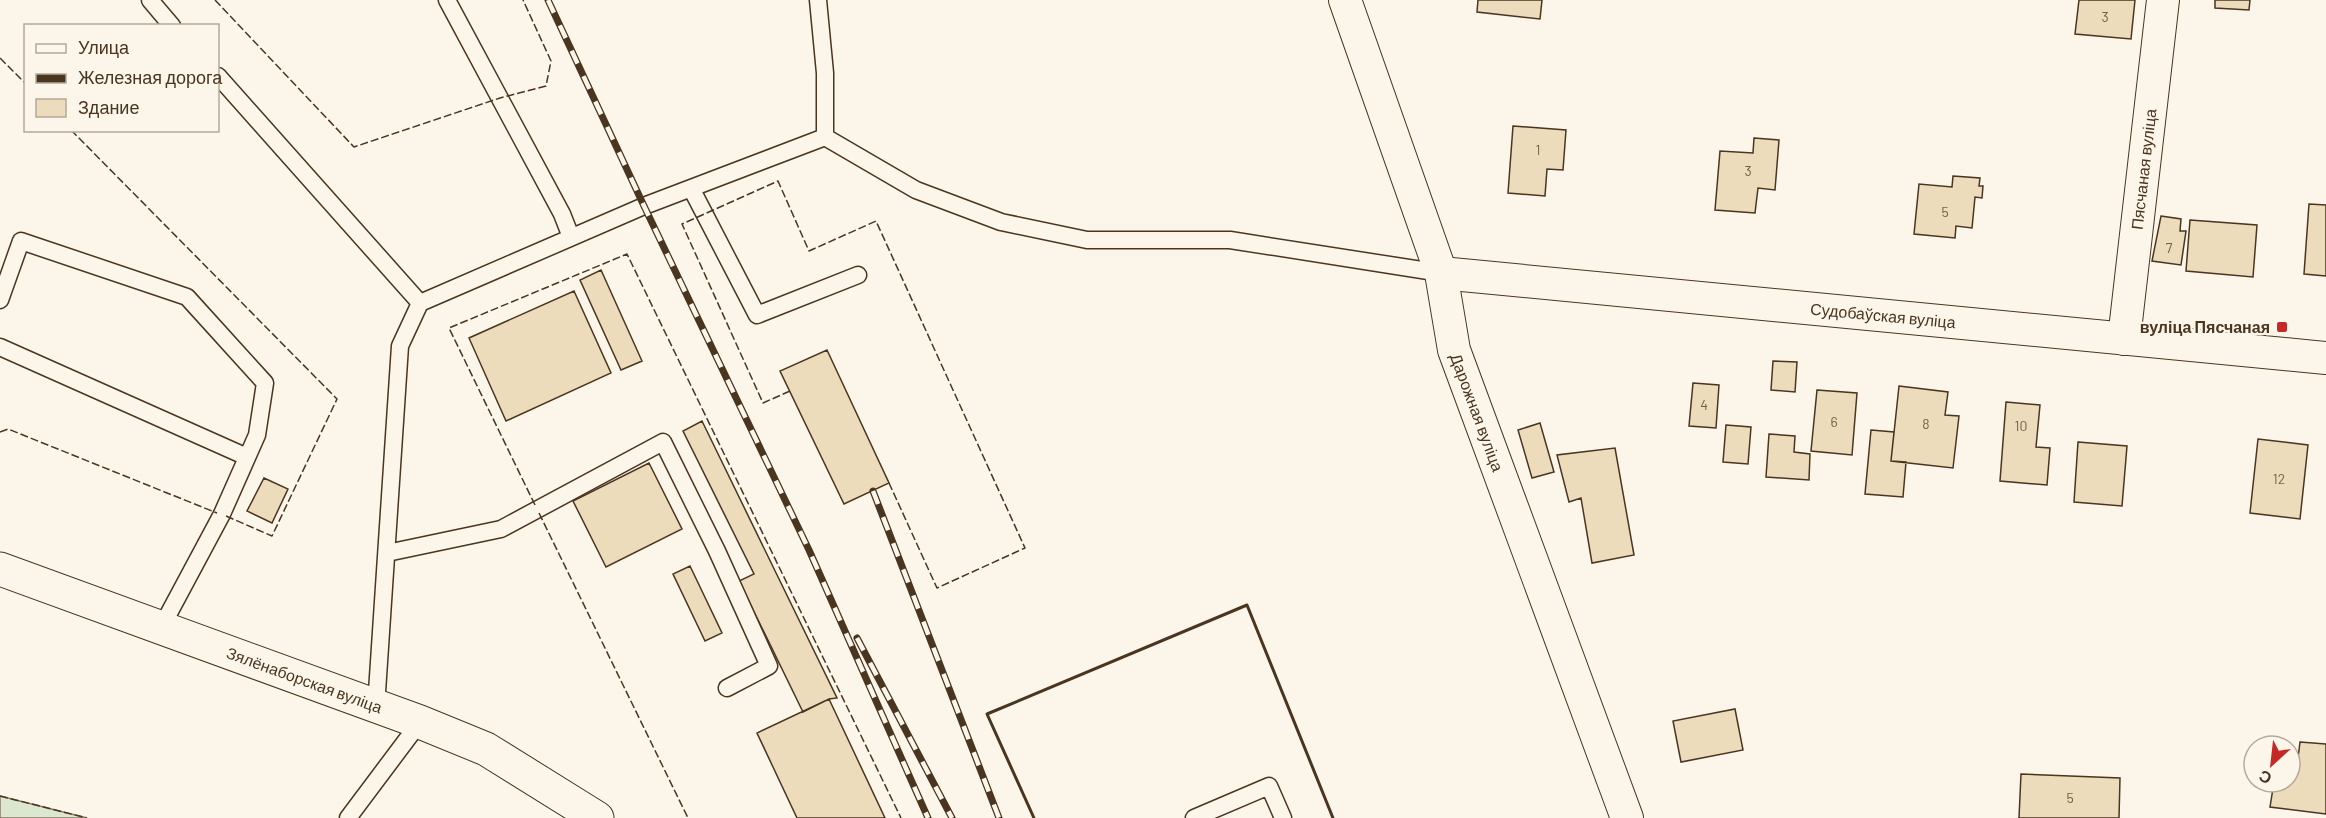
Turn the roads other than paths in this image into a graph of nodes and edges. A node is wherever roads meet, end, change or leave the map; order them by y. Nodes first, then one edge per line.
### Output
1 (150, 0) edge
2 (447, 0) edge
3 (818, 0) edge
4 (1345, 0) edge
5 (2163, 0) edge
6 (170, 24) edge
7 (219, 77) edge
8 (825, 137) junction
9 (691, 188) junction
10 (571, 237) junction
11 (1441, 273) junction
12 (858, 275) dead end
13 (0, 300) edge
14 (420, 303) junction
15 (2124, 339) junction
16 (0, 347) edge
17 (2326, 358) edge
18 (247, 457) junction
19 (387, 553) junction
20 (0, 569) edge
21 (160, 628) junction
22 (727, 688) dead end
23 (376, 707) junction
24 (420, 722) junction
25 (348, 818) edge
26 (597, 818) edge
27 (1194, 818) edge
28 (1283, 818) edge
29 (1627, 818) edge

1 - 6 lane
2 - 10 lane
3 - 8 lane
4 - 11 street, Дарожная вуліца
5 - 15 street, Пясчаная вуліца
7 - 14 lane
8 - 9 lane
8 - 11 lane
9 - 10 lane
9 - 12 lane
10 - 14 lane
11 - 15 street, Судобаўская вуліца
11 - 29 street, Дарожная вуліца
13 - 18 lane
14 - 19 lane
15 - 17 street, Судобаўская вуліца
16 - 18 lane
18 - 21 lane
19 - 22 lane
19 - 23 lane
20 - 21 main road, Зялёнаборская вуліца
21 - 23 main road, Зялёнаборская вуліца
23 - 24 main road, Зялёнаборская вуліца
24 - 25 lane
24 - 26 main road, Зялёнаборская вуліца
27 - 28 lane

